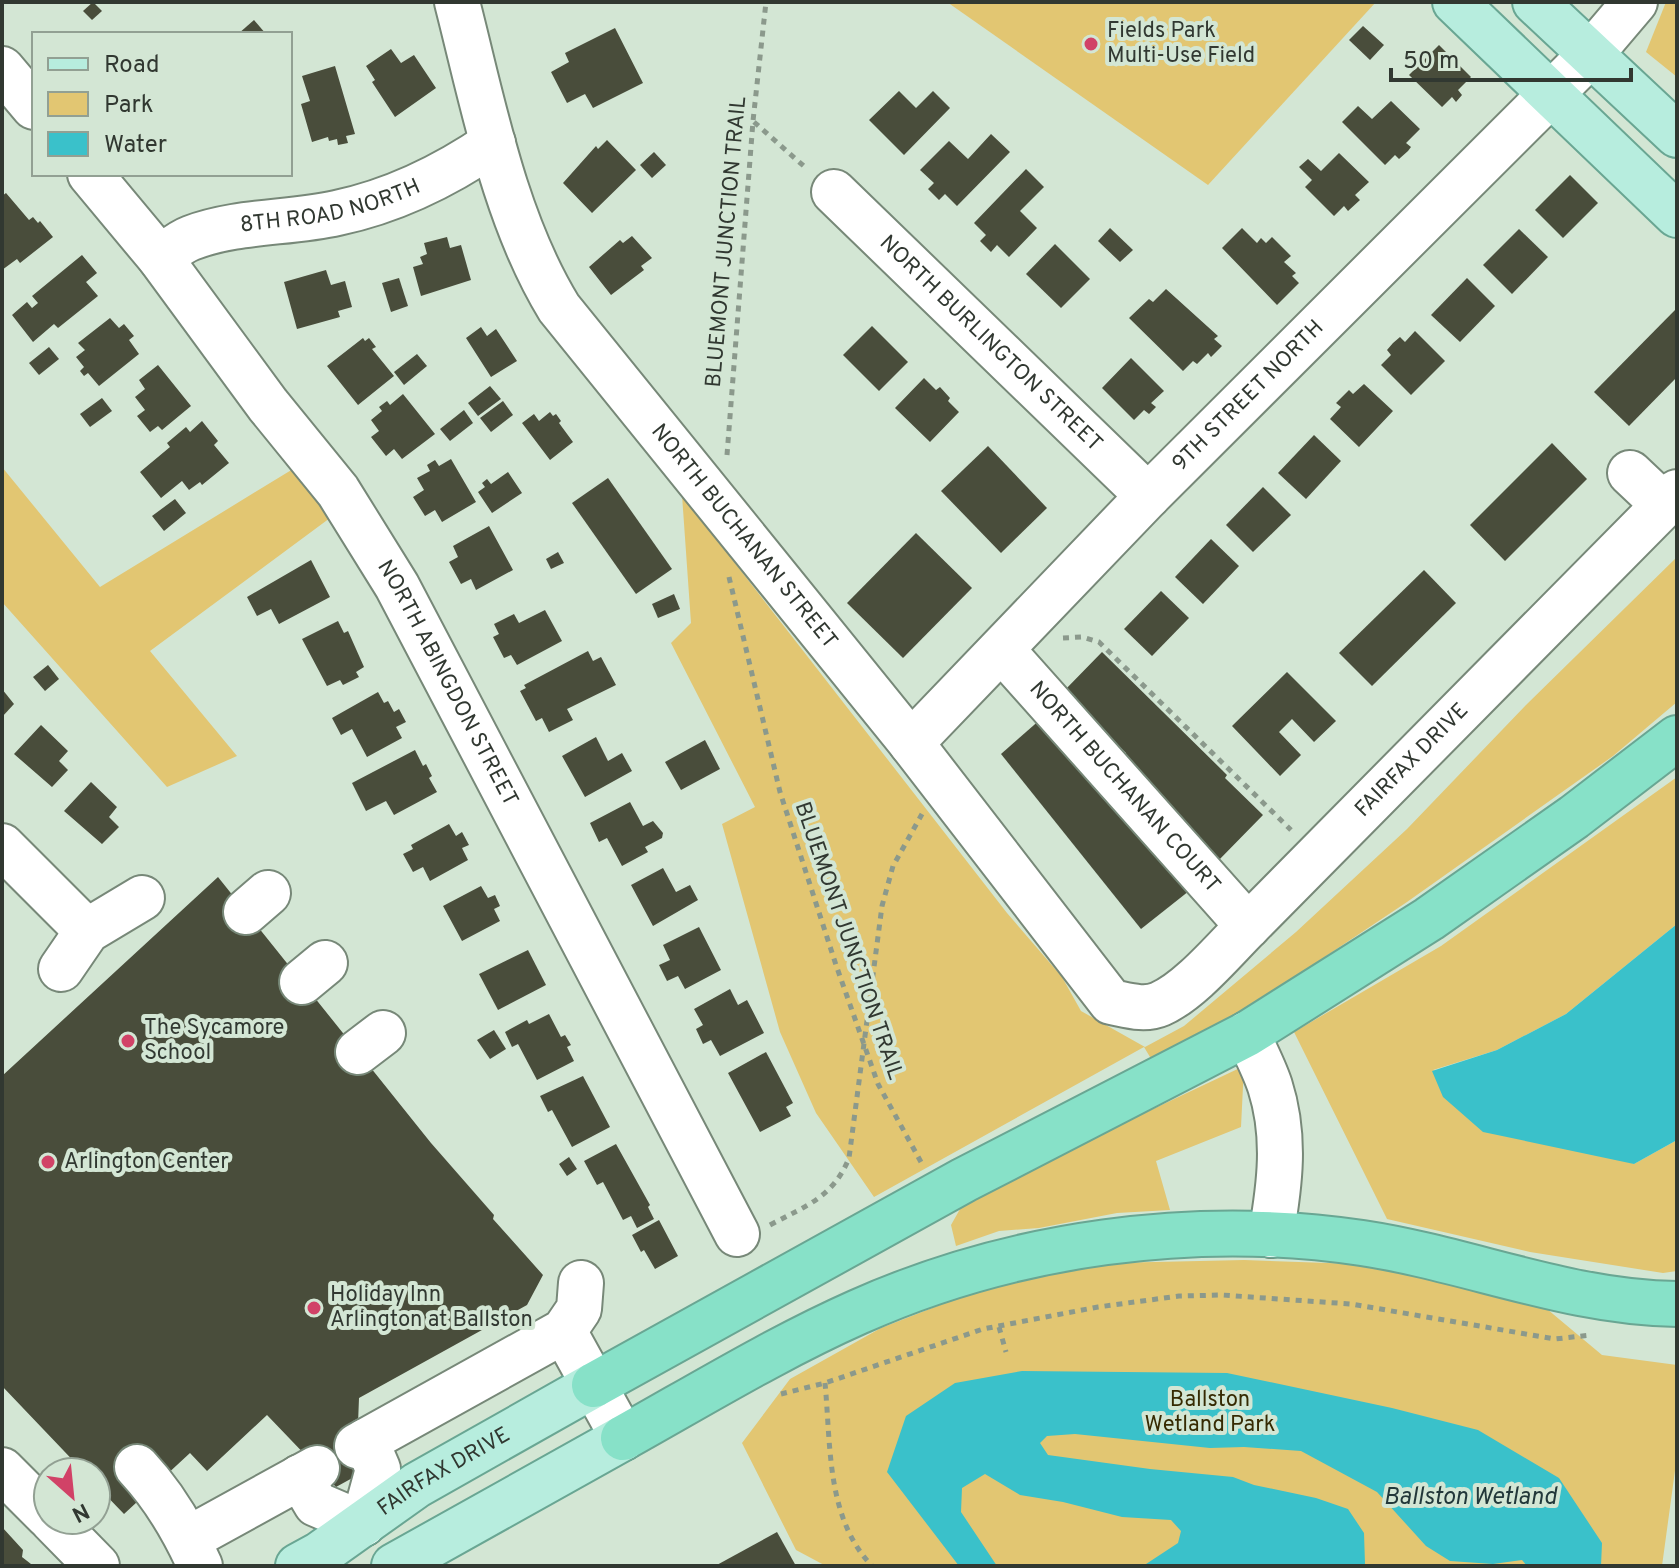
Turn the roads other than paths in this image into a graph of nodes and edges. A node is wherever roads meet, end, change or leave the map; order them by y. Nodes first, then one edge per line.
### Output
1 (457, 2) edge
2 (1455, 2) edge
3 (1535, 2) edge
4 (1635, 2) edge
5 (1590, 55) junction
6 (2, 69) edge
7 (1549, 94) junction
8 (32, 105) edge
9 (1677, 135) edge
10 (493, 143) junction
11 (92, 176) edge
12 (834, 192) road end
13 (1677, 215) edge
14 (160, 258) junction
15 (1630, 473) dead end
16 (1148, 496) junction
17 (1670, 498) edge
18 (1002, 650) junction
19 (1677, 738) edge
20 (911, 743) junction
21 (2, 846) edge
22 (142, 898) dead end
23 (1248, 926) junction
24 (87, 931) junction
25 (61, 969) dead end
26 (1136, 1008) joint
27 (1247, 1034) junction
28 (737, 1234) road end
29 (1271, 1235) junction
30 (581, 1283) dead end
31 (1672, 1304) edge
32 (564, 1331) junction
33 (594, 1385) junction
34 (623, 1438) junction
35 (137, 1467) dead end
36 (2, 1470) edge
37 (32, 1500) edge
38 (363, 1524) junction
39 (68, 1536) edge
40 (194, 1552) edge
41 (97, 1566) edge
42 (298, 1566) edge
43 (386, 1566) edge
44 (394, 1566) edge

1 - 10 street, NORTH BUCHANAN STREET
2 - 7 main road
3 - 5 main road
4 - 5 street, 9TH STREET NORTH
5 - 7 street, 9TH STREET NORTH
5 - 9 main road
6 - 8 street
7 - 13 main road
7 - 16 street, 9TH STREET NORTH
10 - 14 street, 8TH ROAD NORTH
10 - 20 street, NORTH BUCHANAN STREET
11 - 14 street, NORTH ABINGDON STREET
12 - 16 street, NORTH BURLINGTON STREET
14 - 28 street, NORTH ABINGDON STREET
15 - 17 street
16 - 18 street, 9TH STREET NORTH
17 - 23 street, FAIRFAX DRIVE
18 - 20 street, 9TH STREET NORTH
18 - 23 street, NORTH BUCHANAN COURT
19 - 27 highway
20 - 26 street, NORTH BUCHANAN STREET
21 - 24 street
22 - 24 street
23 - 26 street, FAIRFAX DRIVE
24 - 25 street
27 - 29 street
27 - 33 highway
29 - 31 highway
29 - 34 highway
30 - 32 street
32 - 33 street
32 - 38 street
33 - 34 street
33 - 38 main road, FAIRFAX DRIVE
34 - 44 main road
35 - 40 street
36 - 37 street
38 - 40 street
38 - 42 main road, FAIRFAX DRIVE
38 - 43 street
39 - 41 street

